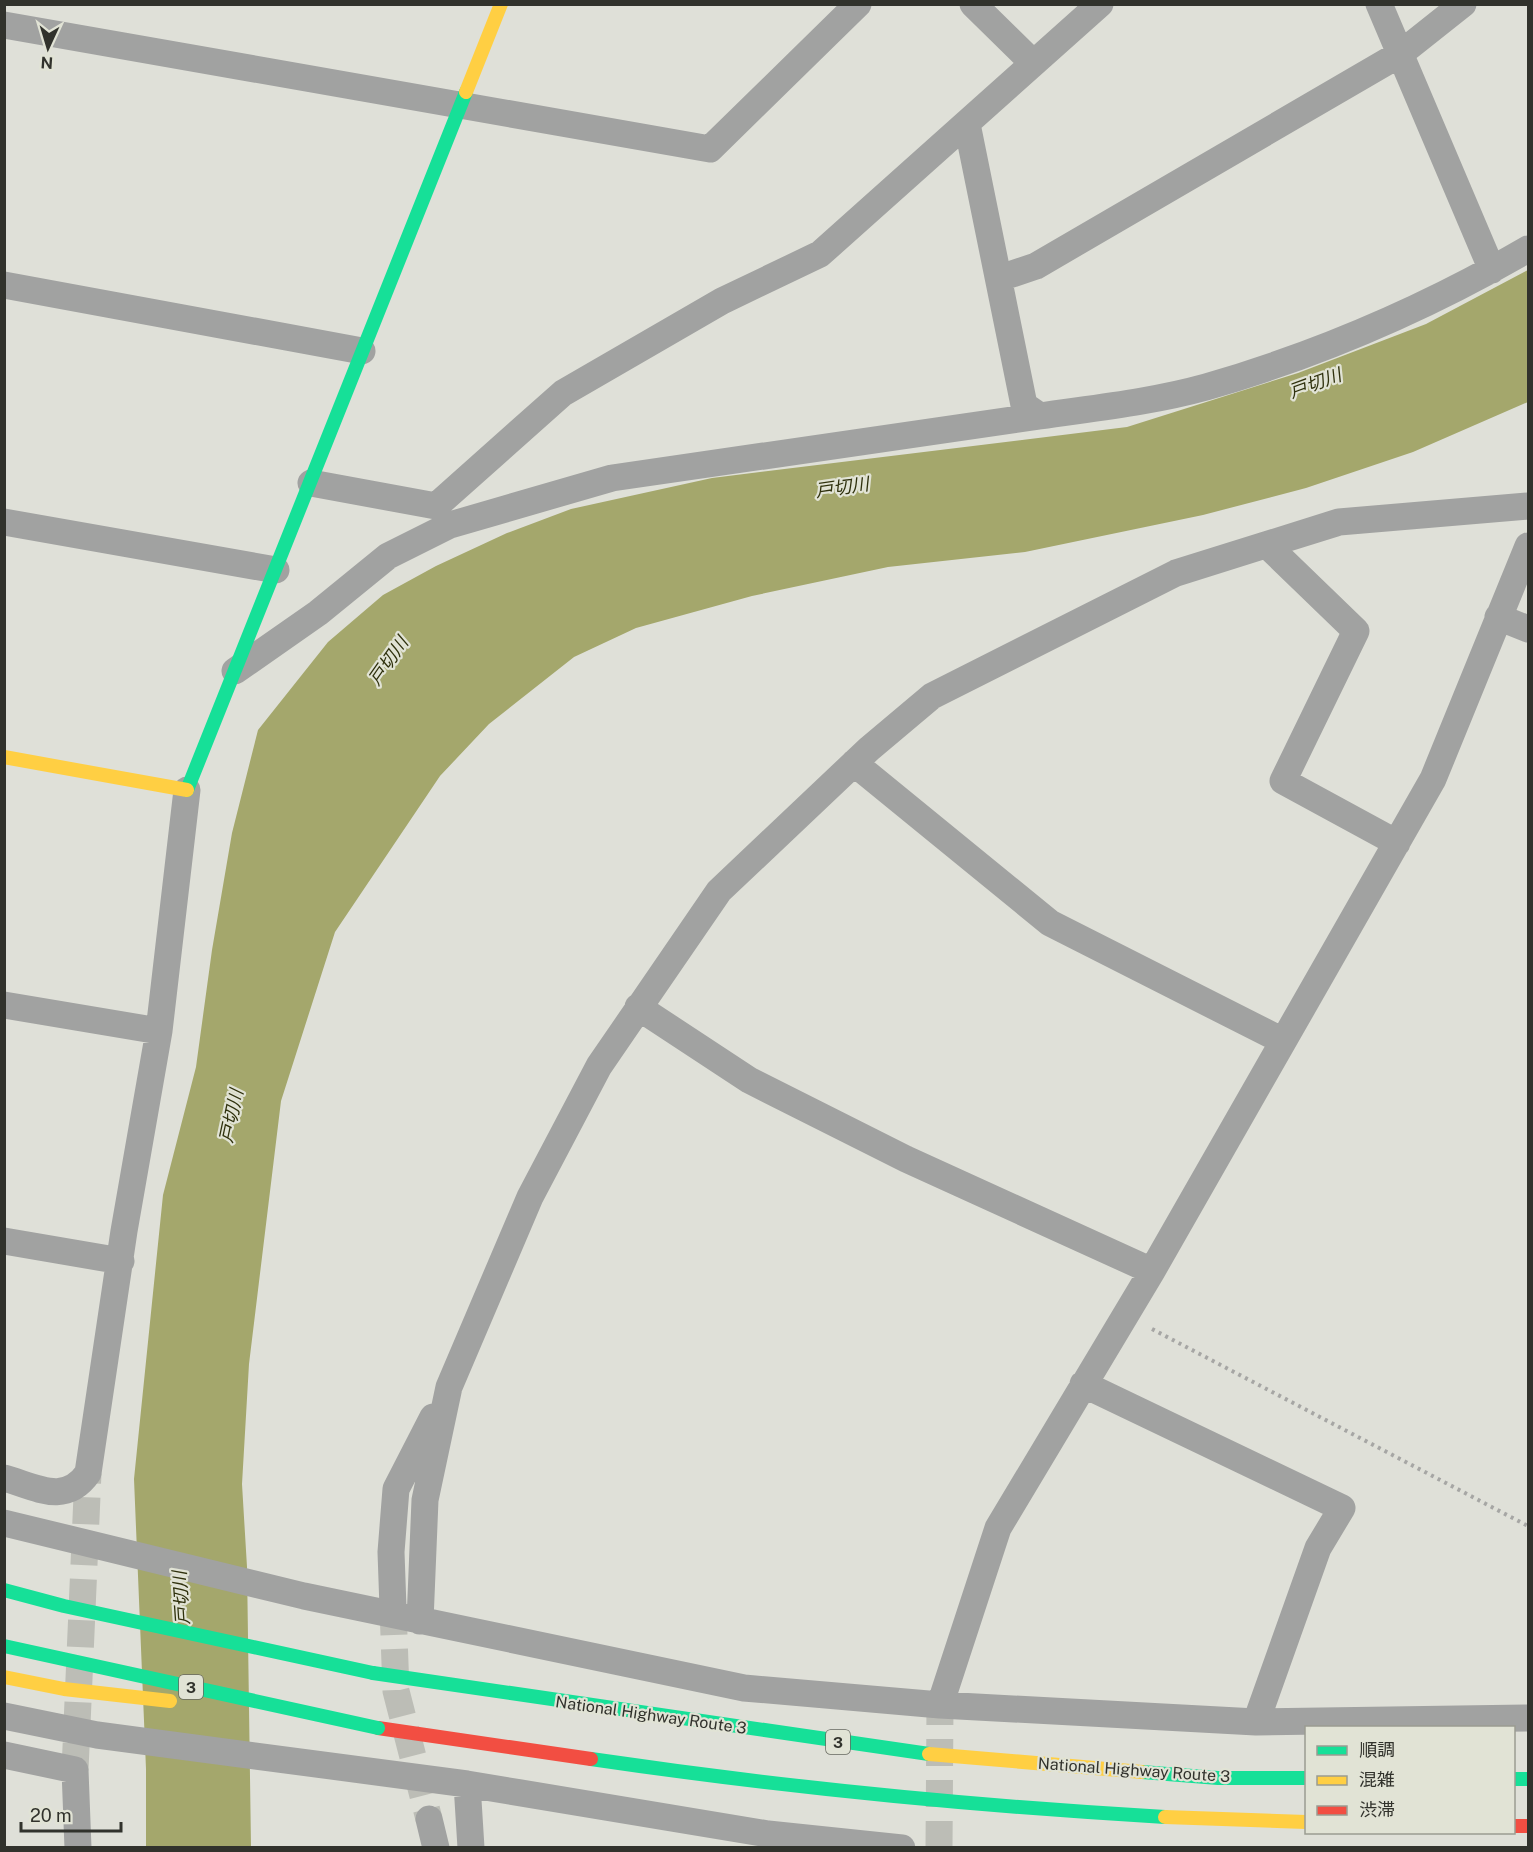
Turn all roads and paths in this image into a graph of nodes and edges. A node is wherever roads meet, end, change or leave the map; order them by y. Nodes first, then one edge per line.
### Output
1 (501, 4) edge
2 (858, 4) edge
3 (973, 4) edge
4 (1100, 4) edge
5 (1379, 4) edge
6 (1463, 4) edge
7 (4, 25) edge
8 (1400, 54) junction
9 (1033, 63) junction
10 (459, 104) junction
11 (967, 124) junction
12 (1528, 249) edge
13 (1492, 270) junction
14 (1000, 278) junction
15 (4, 285) edge
16 (362, 351) junction
17 (1040, 416) junction
18 (311, 483) junction
19 (1528, 506) edge
20 (439, 518) junction
21 (4, 522) edge
22 (1267, 545) junction
23 (1528, 546) edge
24 (276, 570) junction
25 (1498, 616) junction
26 (1528, 628) edge
27 (236, 671) junction
28 (4, 757) edge
29 (854, 763) junction
30 (187, 790) junction
31 (1397, 843) junction
32 (4, 1005) edge
33 (638, 1007) junction
34 (159, 1031) junction
35 (1283, 1041) junction
36 (4, 1241) edge
37 (122, 1262) junction
38 (1152, 1270) junction
39 (1127, 1312) junction
40 (1083, 1384) junction
41 (449, 1387) junction
42 (4, 1478) edge
43 (4, 1523) edge
44 (1528, 1526) edge
45 (4, 1590) edge
46 (393, 1608) tunnel mouth
47 (420, 1621) junction
48 (4, 1646) edge
49 (4, 1677) edge
50 (182, 1703) dead end
51 (206, 1705) dead end
52 (940, 1705) junction
53 (4, 1716) edge
54 (1528, 1718) edge
55 (347, 1722) junction
56 (1256, 1722) junction
57 (4, 1755) edge
58 (1305, 1778) edge
59 (467, 1784) junction
60 (429, 1819) tunnel mouth
61 (1305, 1822) edge
62 (78, 1848) edge
63 (436, 1848) edge
64 (471, 1848) edge
65 (902, 1848) edge

1 - 10 main road
2 - 10 street
3 - 9 street
4 - 9 street
5 - 8 street
6 - 8 street
7 - 10 street
8 - 13 street
8 - 14 street
9 - 11 street
10 - 16 main road
11 - 14 street
11 - 20 street
12 - 13 street
13 - 17 street
14 - 17 street
15 - 16 street
16 - 18 main road
17 - 20 street
18 - 20 street
18 - 24 main road
19 - 22 street
20 - 27 street
21 - 24 street
22 - 29 street
22 - 31 street
23 - 25 street
24 - 27 main road
25 - 26 street
25 - 31 street
27 - 30 main road
28 - 30 main road
29 - 33 street
29 - 35 street
30 - 34 street
31 - 35 street
32 - 34 street
33 - 38 street
33 - 41 street
34 - 37 street
35 - 38 street
36 - 37 street
37 - 42 street
38 - 39 street
39 - 40 street
39 - 44 path
40 - 52 street
40 - 56 street
41 - 46 street
41 - 47 street
43 - 47 street
45 - 58 main road, National Highway Route 3 / 3, bridge
47 - 52 street
48 - 55 main road, 3, bridge
49 - 50 main road, bridge
51 - 55 main road, bridge
52 - 56 street
53 - 59 street
54 - 56 street
55 - 61 main road, 3, bridge
57 - 62 street
59 - 64 street
59 - 65 street
60 - 63 street

